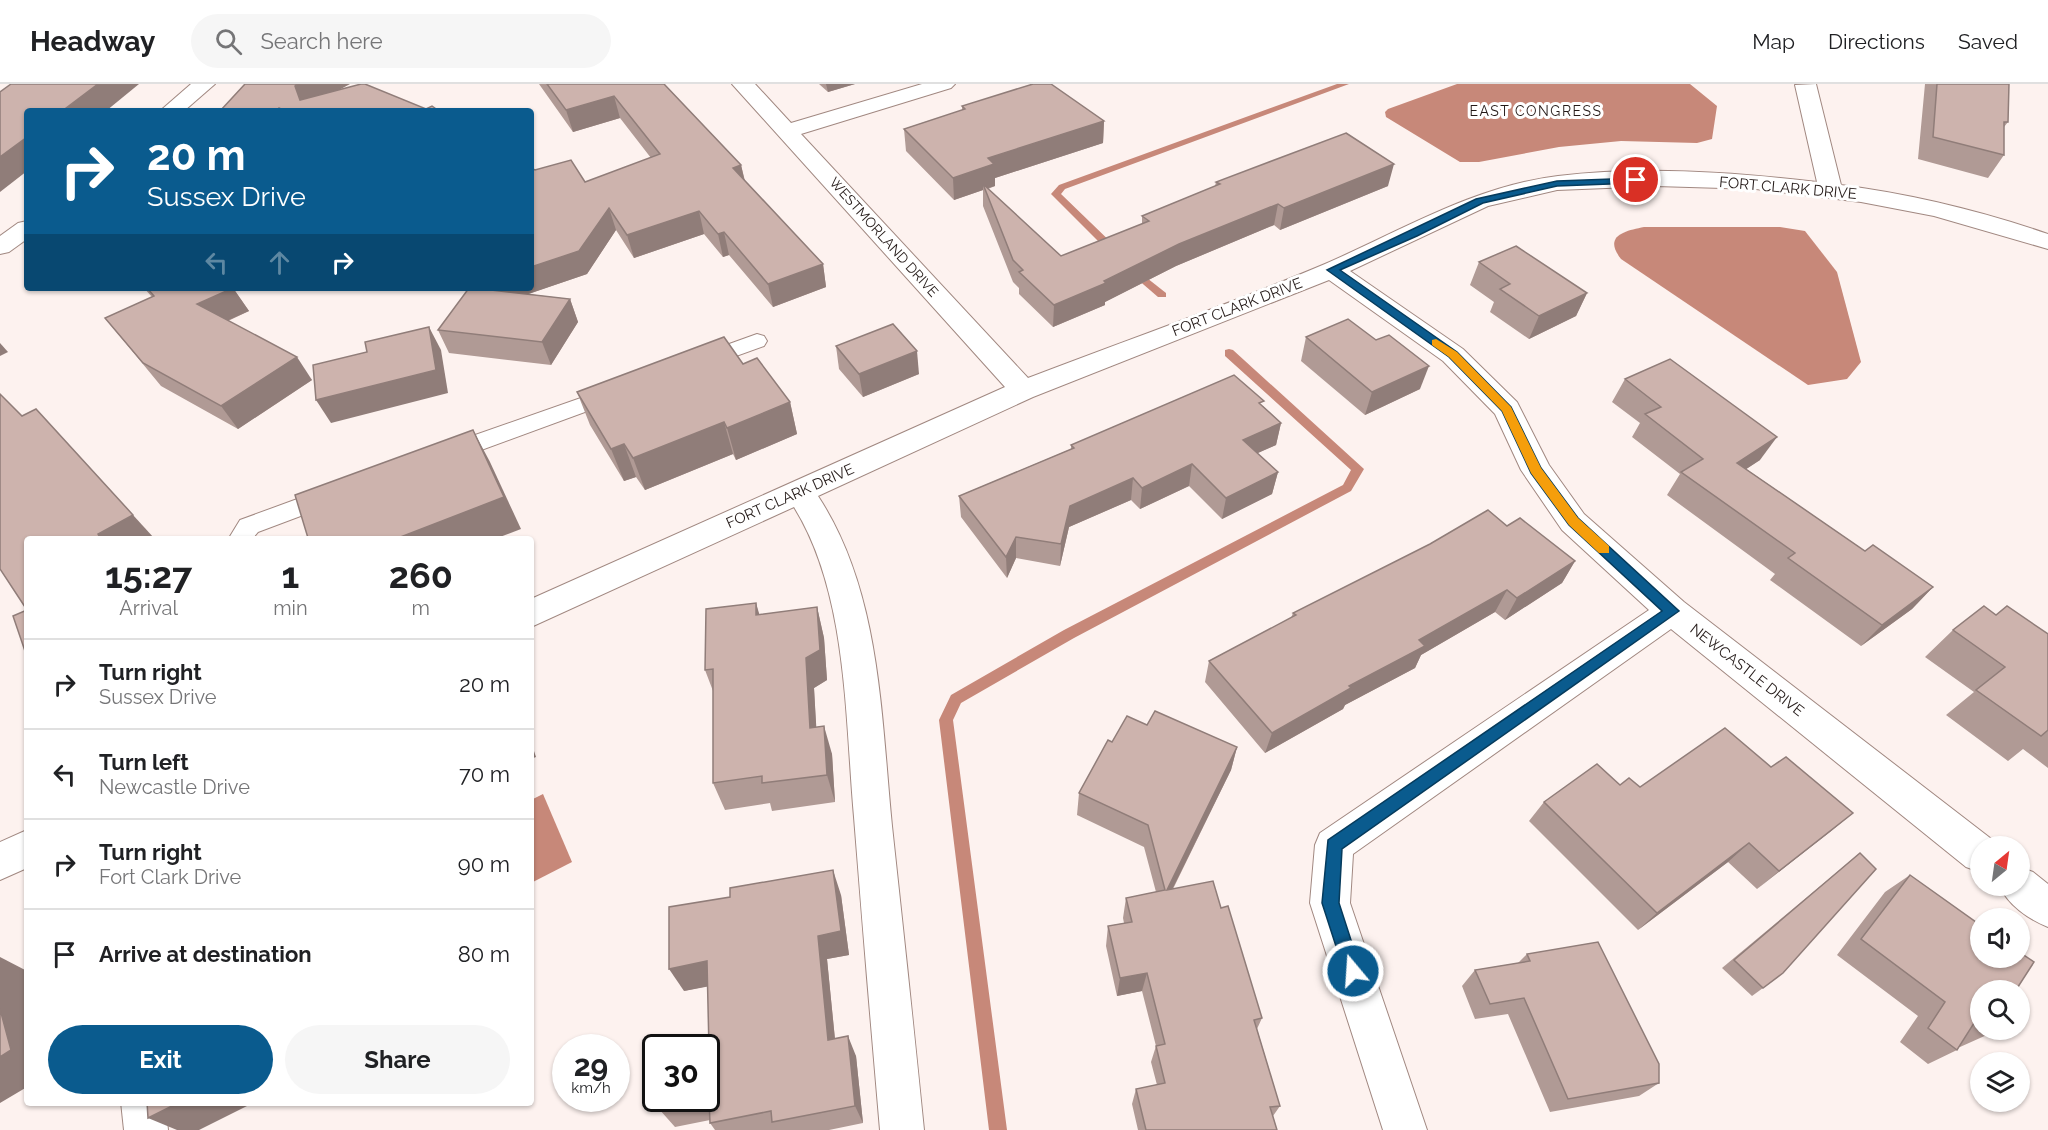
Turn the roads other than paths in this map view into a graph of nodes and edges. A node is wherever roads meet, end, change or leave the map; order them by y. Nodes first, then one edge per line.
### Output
1 (204, 84) edge
2 (743, 84) edge
3 (944, 84) edge
4 (1806, 85) edge
5 (175, 108) edge
6 (789, 132) junction
7 (1830, 190) junction
8 (24, 230) edge
9 (2048, 242) edge
10 (0, 247) edge
11 (1332, 270) junction
12 (757, 341) dead end
13 (680, 369) edge
14 (636, 385) edge
15 (1023, 390) junction
16 (426, 461) edge
17 (348, 489) edge
18 (800, 492) junction
19 (242, 536) edge
20 (1672, 611) junction
21 (534, 613) edge
22 (1970, 846) edge
23 (24, 850) edge
24 (0, 862) edge
25 (2030, 894) edge
26 (2048, 908) edge
27 (143, 1106) edge
28 (146, 1130) edge
29 (902, 1130) edge
30 (1405, 1130) edge

1 - 5 street
2 - 6 street, WESTMORLAND DRIVE
3 - 6 street
4 - 7 street
6 - 15 street, WESTMORLAND DRIVE
7 - 9 street, FORT CLARK DRIVE
7 - 11 street, FORT CLARK DRIVE
8 - 10 street
11 - 15 street, FORT CLARK DRIVE
11 - 20 street, NEWCASTLE DRIVE
12 - 13 lane
14 - 16 lane
15 - 18 street, FORT CLARK DRIVE
17 - 19 lane
18 - 21 street, FORT CLARK DRIVE
18 - 29 street
20 - 22 street, NEWCASTLE DRIVE
20 - 30 street
23 - 24 street
25 - 26 street
27 - 28 street

